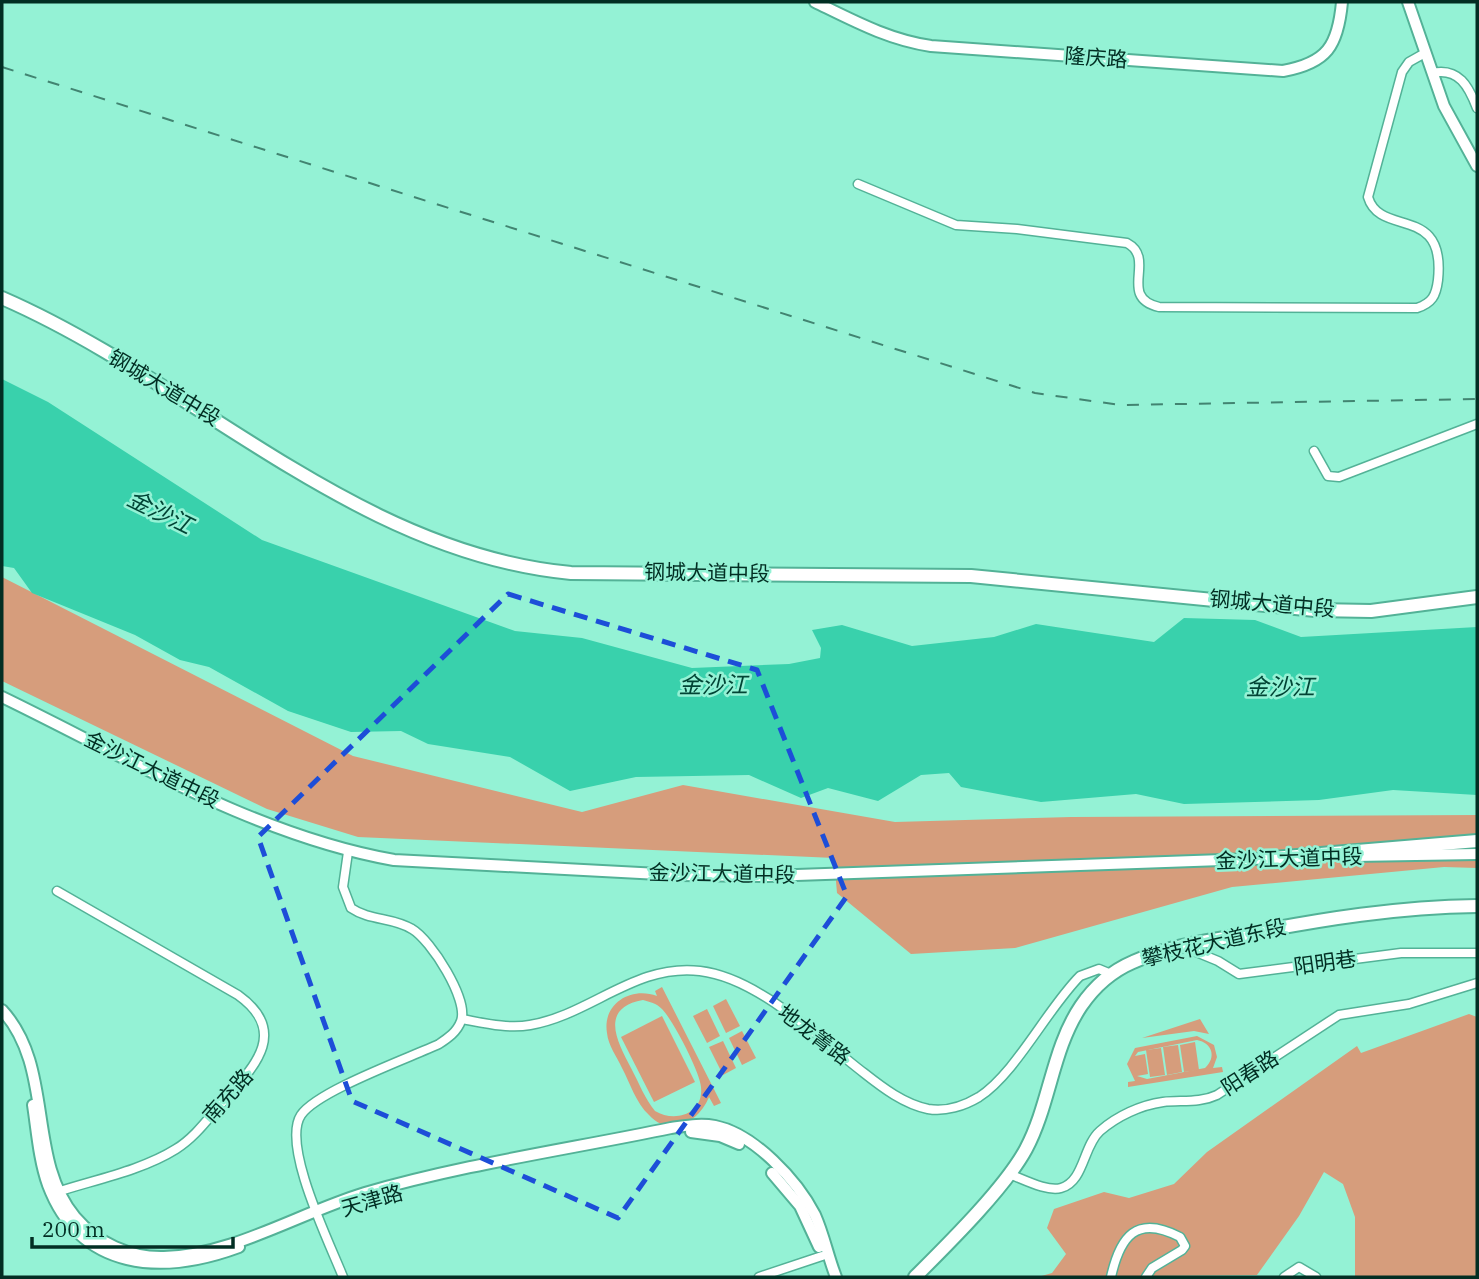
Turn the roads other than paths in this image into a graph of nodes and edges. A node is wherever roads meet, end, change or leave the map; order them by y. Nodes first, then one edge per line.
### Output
1 (815, 2) edge
2 (1342, 2) edge
3 (1408, 2) edge
4 (1425, 53) junction
5 (1432, 73) junction
6 (1477, 108) edge
7 (1477, 166) edge
8 (858, 184) dead end
9 (2, 298) edge
10 (1477, 424) edge
11 (1314, 451) dead end
12 (1477, 597) edge
13 (2, 697) edge
14 (1477, 841) edge
15 (348, 852) junction
16 (1477, 854) edge
17 (1318, 856) junction
18 (1273, 858) joint
19 (57, 891) dead end
20 (1477, 906) edge
21 (1477, 912) edge
22 (1180, 946) junction
23 (1194, 950) junction
24 (1477, 953) edge
25 (1111, 974) junction
26 (1477, 983) edge
27 (2, 1010) edge
28 (462, 1019) junction
29 (2, 1022) edge
30 (1012, 1175) junction
31 (55, 1193) junction
32 (318, 1214) junction
33 (822, 1256) junction
34 (343, 1277) edge
35 (759, 1277) edge
36 (828, 1277) edge
37 (835, 1277) edge
38 (915, 1277) edge
39 (924, 1277) edge
40 (1111, 1277) edge
41 (1146, 1277) edge
42 (1284, 1277) edge
43 (1316, 1277) edge

1 - 2 main road, 隆庆路
3 - 4 main road
4 - 5 main road
4 - 8 street
5 - 6 street
5 - 7 main road
9 - 12 highway, 钢城大道中段
10 - 11 street
13 - 15 main road, 金沙江大道中段
14 - 17 highway
15 - 18 main road, 金沙江大道中段
15 - 28 street
16 - 17 main road, 金沙江大道中段
17 - 18 highway
19 - 31 street, 南充路
20 - 22 highway, 攀枝花大道东段
21 - 23 highway, 攀枝花大道东段
22 - 23 street, 阳明巷
22 - 25 highway, 攀枝花大道东段
23 - 24 street, 阳明巷
23 - 30 highway, 攀枝花大道东段
25 - 28 street, 地龙箐路
25 - 30 highway, 攀枝花大道东段
26 - 30 street, 阳春路
27 - 31 main road
28 - 32 street
29 - 31 main road, 天津路
30 - 38 highway, 攀枝花大道东段
30 - 39 highway, 攀枝花大道东段
31 - 32 main road, 天津路
32 - 33 main road, 天津路
32 - 34 street
32 - 37 main road
33 - 35 street
33 - 36 main road, 天津路
40 - 41 street
42 - 43 street

